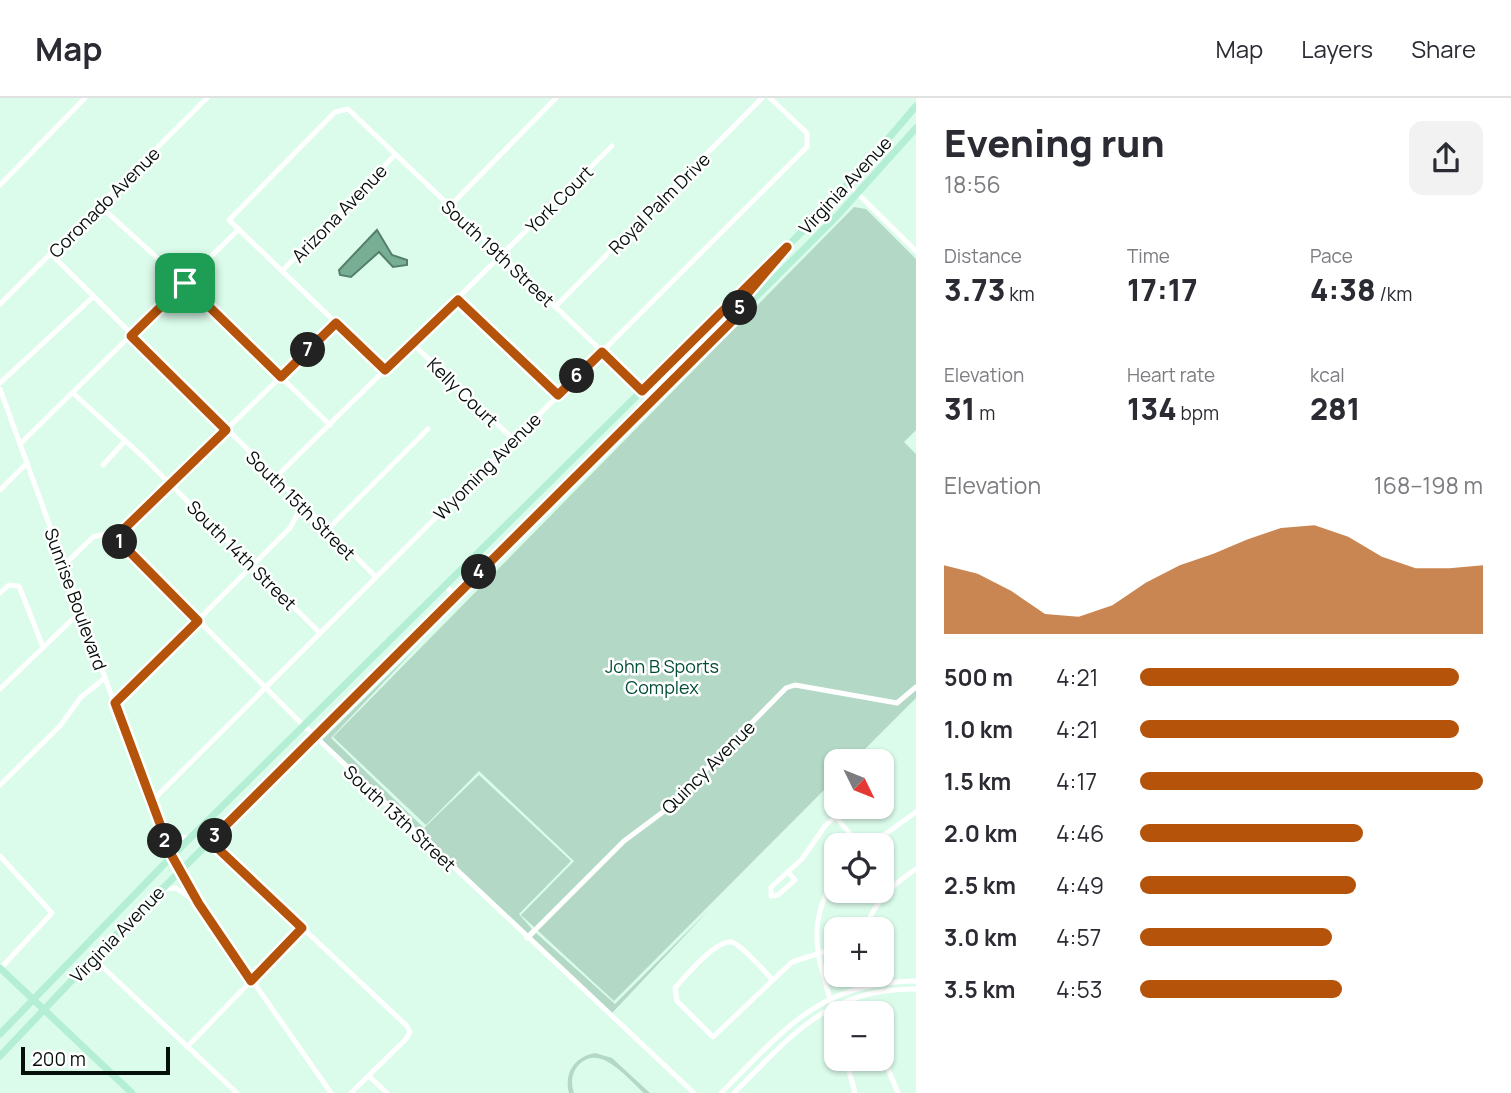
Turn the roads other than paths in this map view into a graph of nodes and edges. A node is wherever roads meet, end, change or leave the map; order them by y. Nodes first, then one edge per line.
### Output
1 (85, 98) edge
2 (207, 98) edge
3 (556, 98) edge
4 (762, 98) edge
5 (771, 98) edge
6 (916, 106) edge
7 (916, 128) edge
8 (612, 146) dead end
9 (395, 155) junction
10 (848, 184) junction
11 (0, 185) edge
12 (858, 193) junction
13 (100, 206) junction
14 (449, 207) junction
15 (239, 229) junction
16 (787, 247) junction
17 (916, 251) edge
18 (51, 254) junction
19 (502, 257) junction
20 (282, 271) junction
21 (185, 283) junction
22 (93, 297) junction
23 (458, 300) junction
24 (0, 304) edge
25 (555, 307) junction
26 (741, 312) junction
27 (336, 323) junction
28 (131, 336) junction
29 (413, 344) junction
30 (602, 352) junction
31 (385, 370) junction
32 (281, 377) junction
33 (0, 383) edge
34 (0, 388) edge
35 (642, 391) junction
36 (73, 393) junction
37 (558, 395) junction
38 (652, 399) junction
39 (330, 425) junction
40 (428, 429) dead end
41 (226, 430) junction
42 (513, 439) junction
43 (125, 441) junction
44 (20, 444) junction
45 (27, 463) junction
46 (103, 465) dead end
47 (274, 479) junction
48 (171, 484) junction
49 (0, 490) edge
50 (302, 506) junction
51 (327, 530) junction
52 (115, 533) junction
53 (63, 566) junction
54 (253, 566) junction
55 (374, 576) junction
56 (446, 586) junction
57 (0, 593) edge
58 (455, 596) junction
59 (81, 611) junction
60 (198, 621) junction
61 (319, 632) junction
62 (43, 647) junction
63 (105, 678) junction
64 (264, 687) junction
65 (916, 687) edge
66 (0, 689) edge
67 (115, 703) junction
68 (304, 727) junction
69 (314, 736) junction
70 (0, 785) edge
71 (151, 802) junction
72 (916, 812) edge
73 (834, 819) edge
74 (838, 819) edge
75 (159, 823) junction
76 (849, 833) edge
77 (887, 833) edge
78 (192, 837) junction
79 (210, 841) junction
80 (0, 856) edge
81 (172, 856) junction
82 (916, 869) edge
83 (180, 870) junction
84 (788, 872) junction
85 (161, 889) junction
86 (824, 899) edge
87 (199, 904) junction
88 (870, 917) edge
89 (302, 928) junction
90 (527, 938) junction
91 (824, 950) edge
92 (816, 952) junction
93 (93, 958) junction
94 (0, 969) edge
95 (772, 979) junction
96 (251, 981) junction
97 (916, 981) edge
98 (916, 989) edge
99 (830, 998) junction
100 (32, 1000) junction
101 (831, 1001) edge
102 (845, 1001) edge
103 (824, 1010) edge
104 (42, 1011) junction
105 (0, 1034) edge
106 (778, 1036) junction
107 (784, 1042) junction
108 (187, 1047) junction
109 (0, 1056) edge
110 (849, 1071) edge
111 (889, 1071) edge
112 (739, 1075) junction
113 (369, 1076) junction
114 (745, 1082) junction
115 (132, 1093) edge
116 (237, 1093) edge
117 (331, 1093) edge
118 (351, 1093) edge
119 (387, 1093) edge
120 (694, 1093) edge
121 (721, 1093) edge
122 (734, 1093) edge
123 (855, 1093) edge
124 (898, 1093) edge

1 - 11 street
2 - 13 street, Coronado Avenue
3 - 14 street
4 - 25 street, Royal Palm Drive
5 - 30 street, Wyoming Avenue
6 - 10 main road, Virginia Avenue
7 - 12 main road, Virginia Avenue
8 - 19 street, York Court
9 - 14 street, South 19th Street
9 - 15 street, South 19th Street
9 - 20 street, Arizona Avenue
10 - 12 street
10 - 16 main road, Virginia Avenue
12 - 17 street
12 - 26 main road, Virginia Avenue
13 - 18 street, Coronado Avenue
13 - 21 street
14 - 19 street, South 19th Street
15 - 20 street
15 - 21 street
16 - 26 main road
16 - 35 main road, Virginia Avenue
18 - 22 street, South 15th Street
18 - 24 street, Coronado Avenue
19 - 23 street, York Court
19 - 25 street, South 19th Street
20 - 27 street
21 - 28 street
21 - 32 street
22 - 28 street, South 15th Street
22 - 33 street
23 - 29 street, York Court
23 - 37 street
25 - 30 street, South 19th Street
26 - 38 main road, Virginia Avenue
27 - 31 street
27 - 32 street
28 - 36 street
28 - 41 street, South 15th Street
29 - 31 street, York Court
29 - 42 street, Kelly Court
30 - 35 street, South 19th Street
30 - 37 street, Wyoming Avenue
31 - 39 street, York Court
32 - 39 street
32 - 41 street
34 - 44 street, Sunrise Boulevard
35 - 38 street, South 19th Street
35 - 56 main road, Virginia Avenue
36 - 43 street, South 14th Street
36 - 44 street
37 - 42 street, Wyoming Avenue
38 - 58 main road, Virginia Avenue
39 - 47 street, York Court
40 - 51 street
41 - 47 street, South 15th Street
41 - 48 street
42 - 55 street, Wyoming Avenue
43 - 46 street
43 - 48 street, South 14th Street
44 - 45 street, Sunrise Boulevard
45 - 49 street
45 - 53 street, Sunrise Boulevard
47 - 50 street, South 15th Street
48 - 52 street
48 - 54 street, South 14th Street
50 - 51 street, South 15th Street
50 - 54 street
51 - 55 street, South 15th Street
52 - 53 street
52 - 60 street, South 13th Street
53 - 59 street, Sunrise Boulevard
54 - 60 street
54 - 61 street, South 14th Street
55 - 61 street, Wyoming Avenue
56 - 58 street
56 - 68 main road, Virginia Avenue
57 - 62 street
58 - 69 main road, Virginia Avenue
59 - 62 street
59 - 63 street, Sunrise Boulevard
60 - 64 street, South 13th Street
60 - 67 street
61 - 64 street, Wyoming Avenue
62 - 66 street
63 - 67 street, Sunrise Boulevard
63 - 70 street
64 - 68 street, South 13th Street
64 - 71 street, Wyoming Avenue
65 - 90 street, Quincy Avenue
67 - 71 street, Sunrise Boulevard
68 - 69 street, South 13th Street
68 - 78 main road, Virginia Avenue
69 - 79 main road, Virginia Avenue
69 - 90 street, South 13th Street
71 - 75 street, Sunrise Boulevard
72 - 77 street
73 - 84 street
74 - 76 street
75 - 78 street
75 - 81 street, Sunrise Boulevard
78 - 81 main road, Virginia Avenue
79 - 83 main road, Virginia Avenue
79 - 89 street
80 - 94 street
81 - 83 street, Sunrise Boulevard
81 - 100 main road, Virginia Avenue
82 - 88 street
83 - 85 main road, Virginia Avenue
83 - 87 street, Sunrise Boulevard
84 - 84 street
85 - 87 street
85 - 93 main road, Virginia Avenue
86 - 92 street
87 - 96 street, Sunrise Boulevard
89 - 96 street
89 - 113 street
90 - 120 street, South 13th Street
91 - 92 street
92 - 95 street
92 - 99 street
93 - 104 main road, Virginia Avenue
93 - 108 street
94 - 100 main road
95 - 95 street
96 - 108 street
96 - 117 street, Sunrise Boulevard
97 - 99 street
98 - 102 street
99 - 101 street
99 - 106 street
100 - 104 main road
100 - 105 main road, Virginia Avenue
103 - 107 street
104 - 109 main road, Virginia Avenue
104 - 115 main road
106 - 107 street
106 - 112 street
107 - 114 street
108 - 116 street
110 - 123 street
111 - 124 street
112 - 114 street
112 - 121 street
113 - 118 street
113 - 119 street
114 - 122 street

